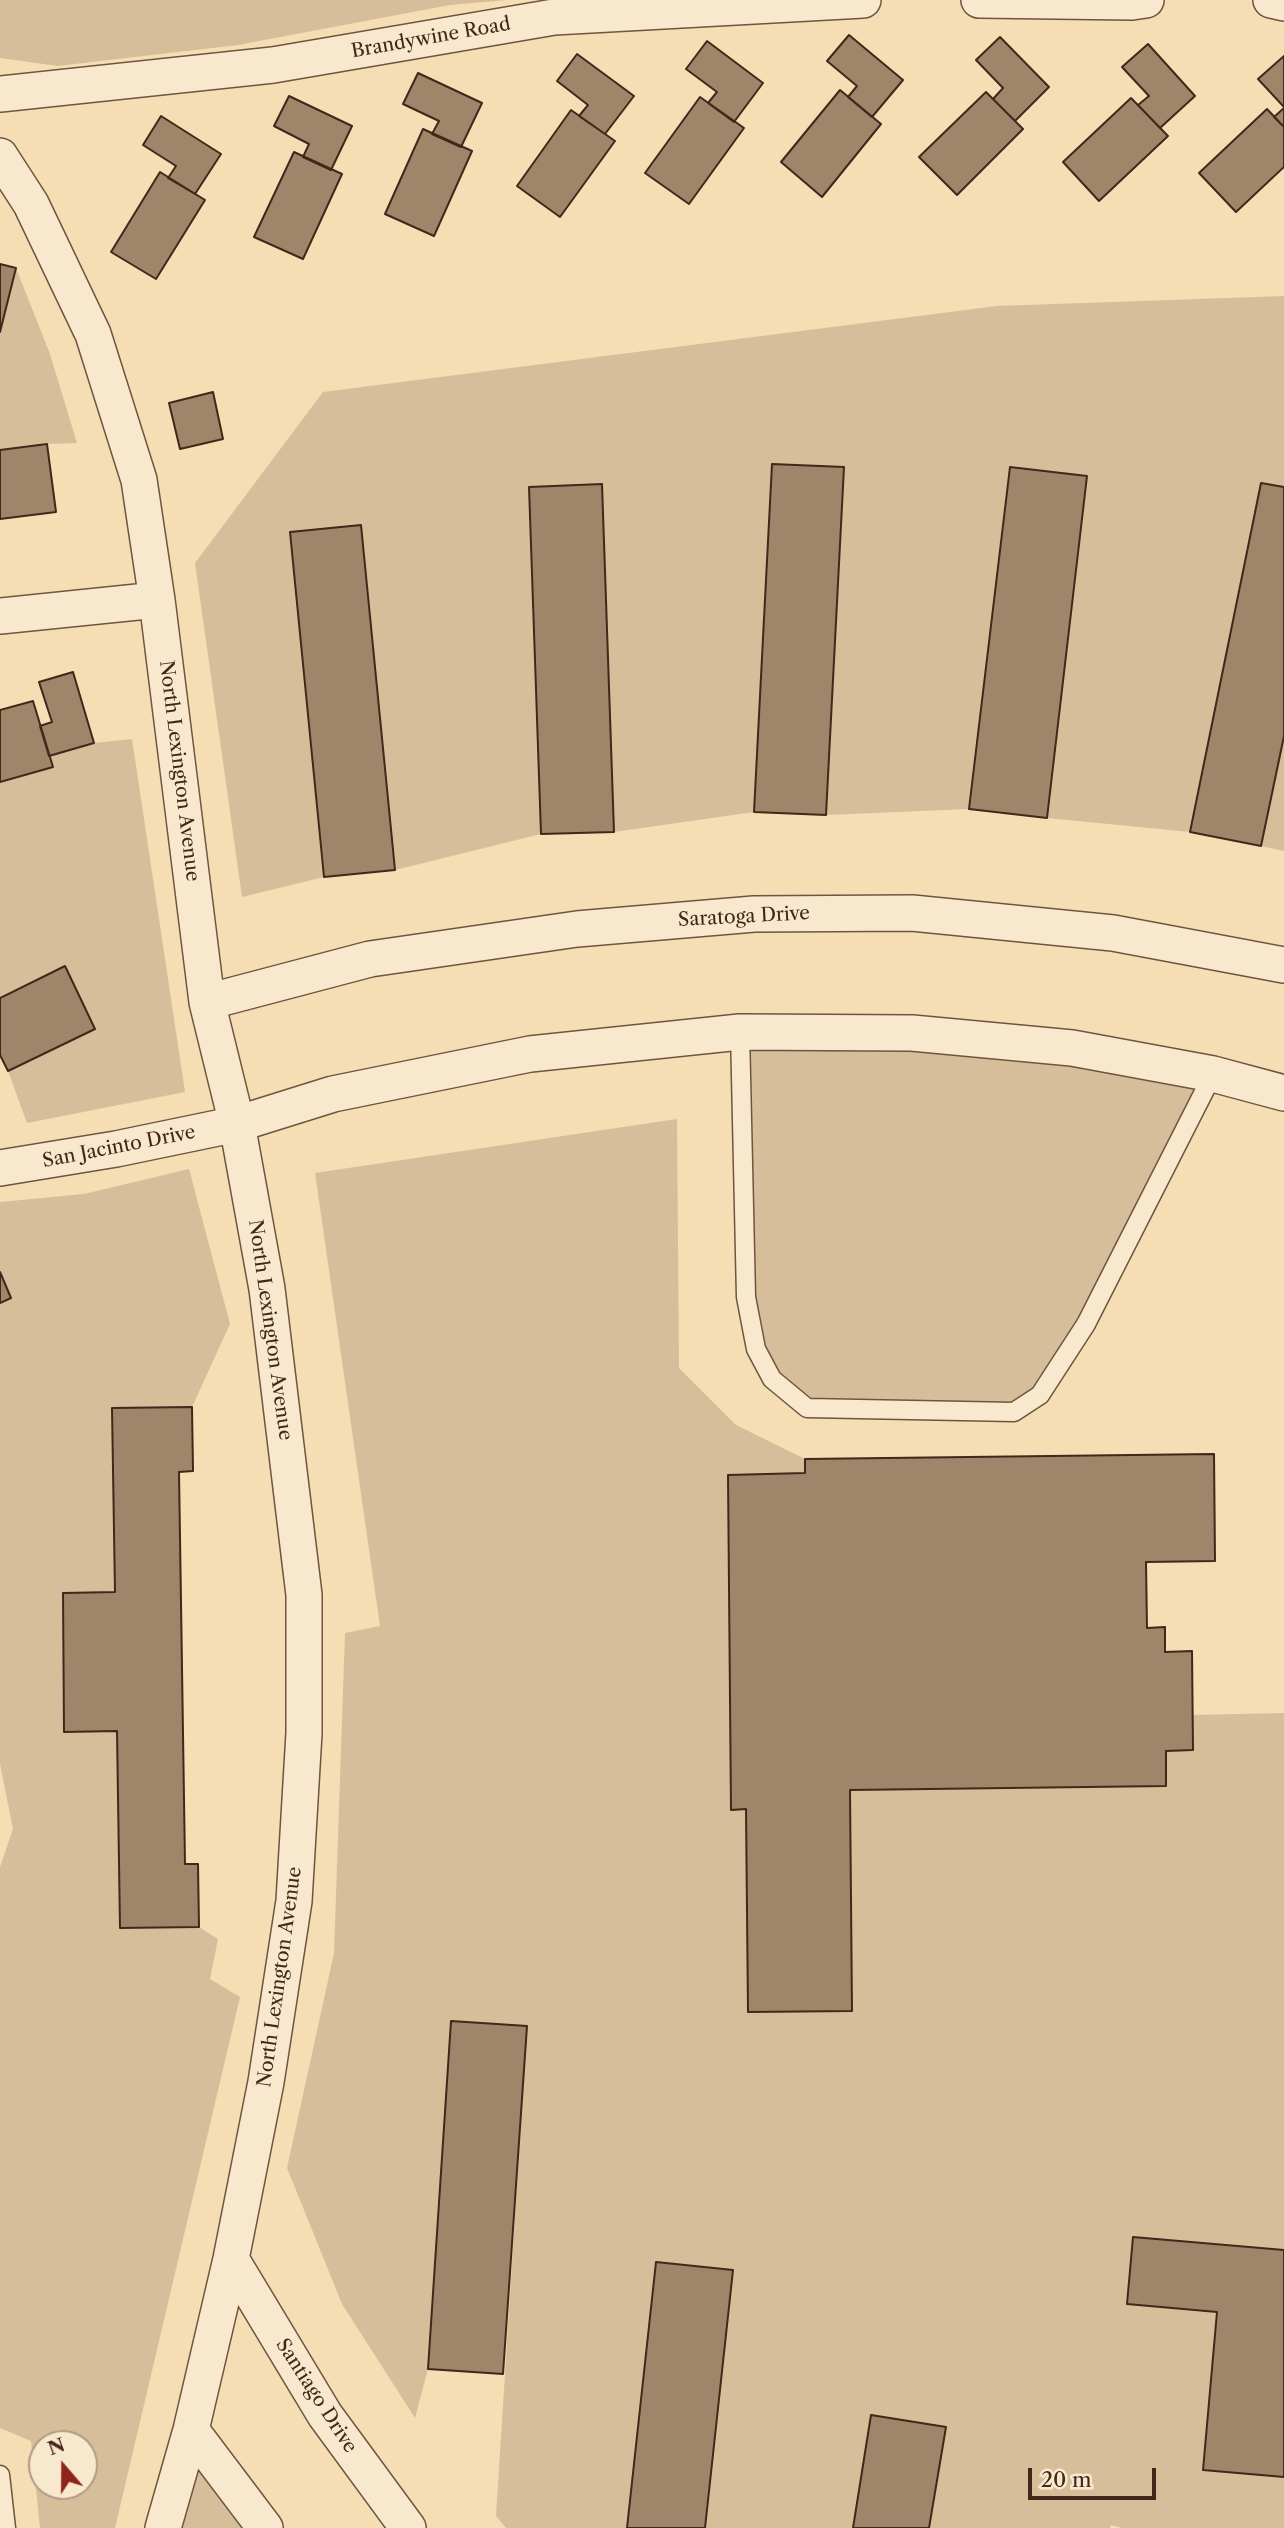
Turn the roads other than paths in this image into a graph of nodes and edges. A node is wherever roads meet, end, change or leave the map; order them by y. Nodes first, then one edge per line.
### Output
1 (863, 0) edge
2 (979, 0) edge
3 (1146, 0) edge
4 (1271, 0) edge
5 (1284, 3) edge
6 (0, 94) edge
7 (0, 156) edge
8 (157, 600) junction
9 (0, 616) edge
10 (1284, 965) edge
11 (207, 1002) junction
12 (740, 1032) junction
13 (1213, 1074) junction
14 (1284, 1093) edge
15 (237, 1124) junction
16 (0, 1168) edge
17 (231, 2259) junction
18 (191, 2430) junction
19 (0, 2475) edge
20 (6, 2528) edge
21 (163, 2528) edge
22 (265, 2528) edge
23 (408, 2528) edge

1 - 6 street, Brandywine Road
2 - 3 street
4 - 5 street
7 - 8 street, North Lexington Avenue
8 - 9 street
8 - 11 street, North Lexington Avenue
10 - 11 street, Saratoga Drive
11 - 15 street, North Lexington Avenue
12 - 13 street
12 - 13 lane
12 - 15 street
13 - 14 street
15 - 16 street, San Jacinto Drive
15 - 17 street, North Lexington Avenue
17 - 18 street, North Lexington Avenue
17 - 23 street, Santiago Drive
18 - 21 street, North Lexington Avenue
18 - 22 street
19 - 20 lane

